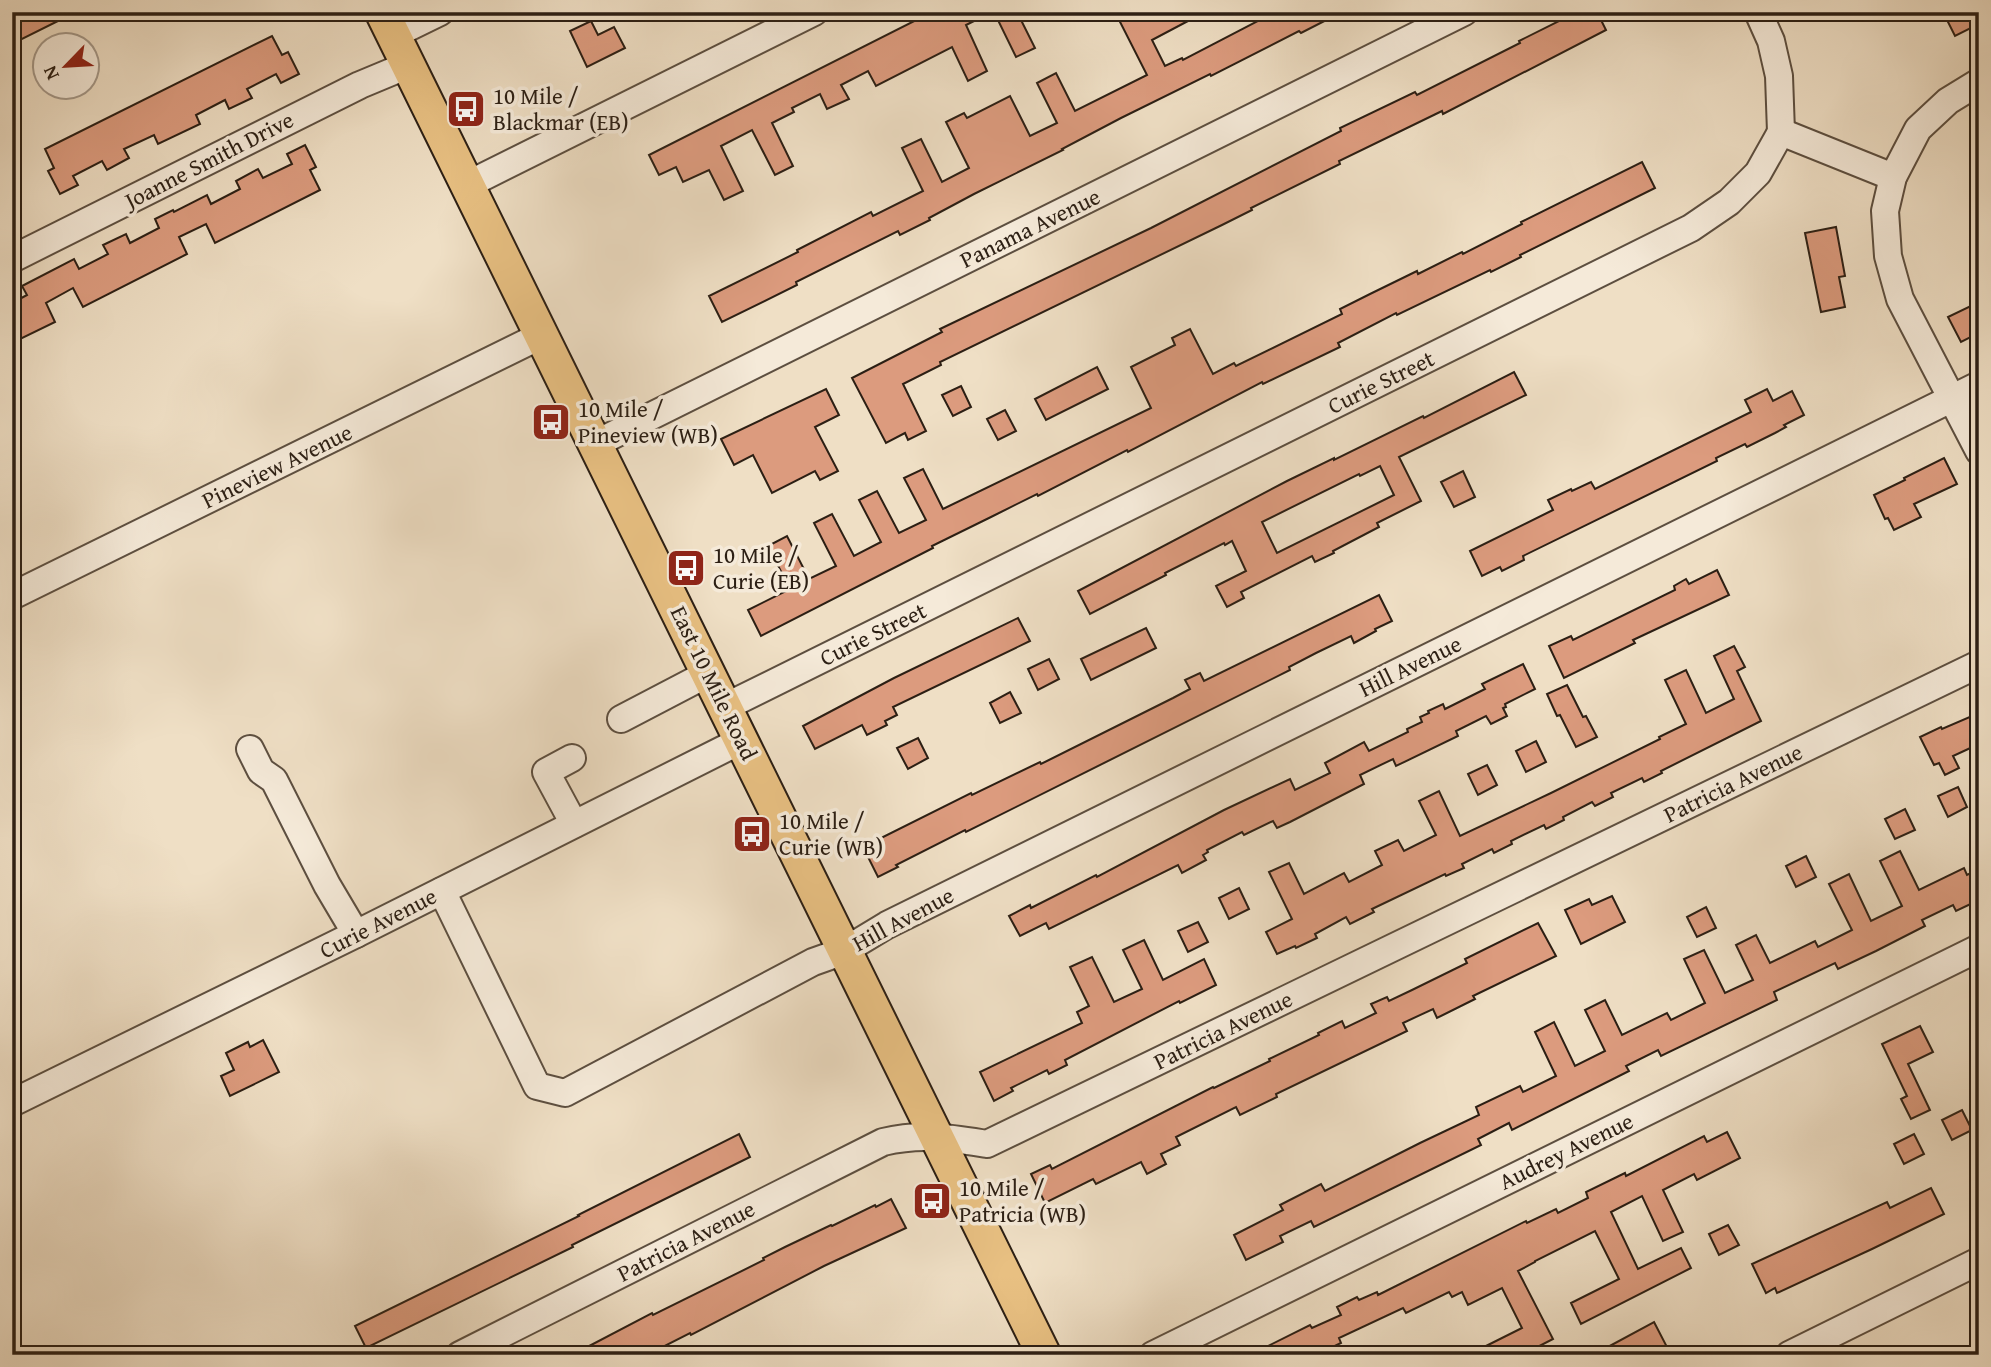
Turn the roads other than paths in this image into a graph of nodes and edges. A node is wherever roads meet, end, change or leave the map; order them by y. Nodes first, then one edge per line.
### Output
1 (439, 12) edge
2 (814, 12) edge
3 (1464, 12) edge
4 (1758, 12) edge
5 (388, 24) edge
6 (408, 65) junction
7 (1979, 82) edge
8 (1781, 132) junction
9 (1893, 177) junction
10 (467, 185) junction
11 (12, 258) edge
12 (542, 335) junction
13 (1979, 385) edge
14 (1952, 399) junction
15 (595, 444) junction
16 (1979, 452) edge
17 (12, 596) edge
18 (1979, 664) edge
19 (709, 673) junction
20 (725, 707) junction
21 (621, 719) dead end
22 (742, 740) junction
23 (250, 749) dead end
24 (572, 758) dead end
25 (574, 824) junction
26 (442, 891) junction
27 (356, 934) junction
28 (1979, 948) edge
29 (844, 951) junction
30 (12, 1103) edge
31 (935, 1136) junction
32 (1979, 1261) edge
33 (460, 1355) edge
34 (1044, 1355) edge
35 (1153, 1355) edge
36 (1789, 1355) edge

1 - 5 street
2 - 10 street
3 - 15 street, Panama Avenue
4 - 8 street
5 - 6 main road, East 10 Mile Road
6 - 10 main road, East 10 Mile Road
6 - 11 street, Joanne Smith Drive
7 - 9 street
8 - 9 street
8 - 20 street, Curie Street
9 - 14 street
10 - 12 main road, East 10 Mile Road
12 - 15 main road, East 10 Mile Road
12 - 17 street, Pineview Avenue
13 - 14 street, Hill Avenue
14 - 16 street
14 - 29 street, Hill Avenue
15 - 19 main road, East 10 Mile Road
18 - 31 street, Patricia Avenue
19 - 20 main road, East 10 Mile Road
19 - 21 street
20 - 22 main road, East 10 Mile Road
22 - 25 street, Curie Avenue
22 - 29 main road, East 10 Mile Road
23 - 27 street
24 - 25 street
25 - 26 street, Curie Avenue
26 - 27 street, Curie Avenue
26 - 29 street, Hill Avenue
27 - 30 street, Curie Avenue
28 - 35 street, Audrey Avenue
29 - 31 main road, East 10 Mile Road
31 - 33 street, Patricia Avenue
31 - 34 main road, East 10 Mile Road
32 - 36 street

